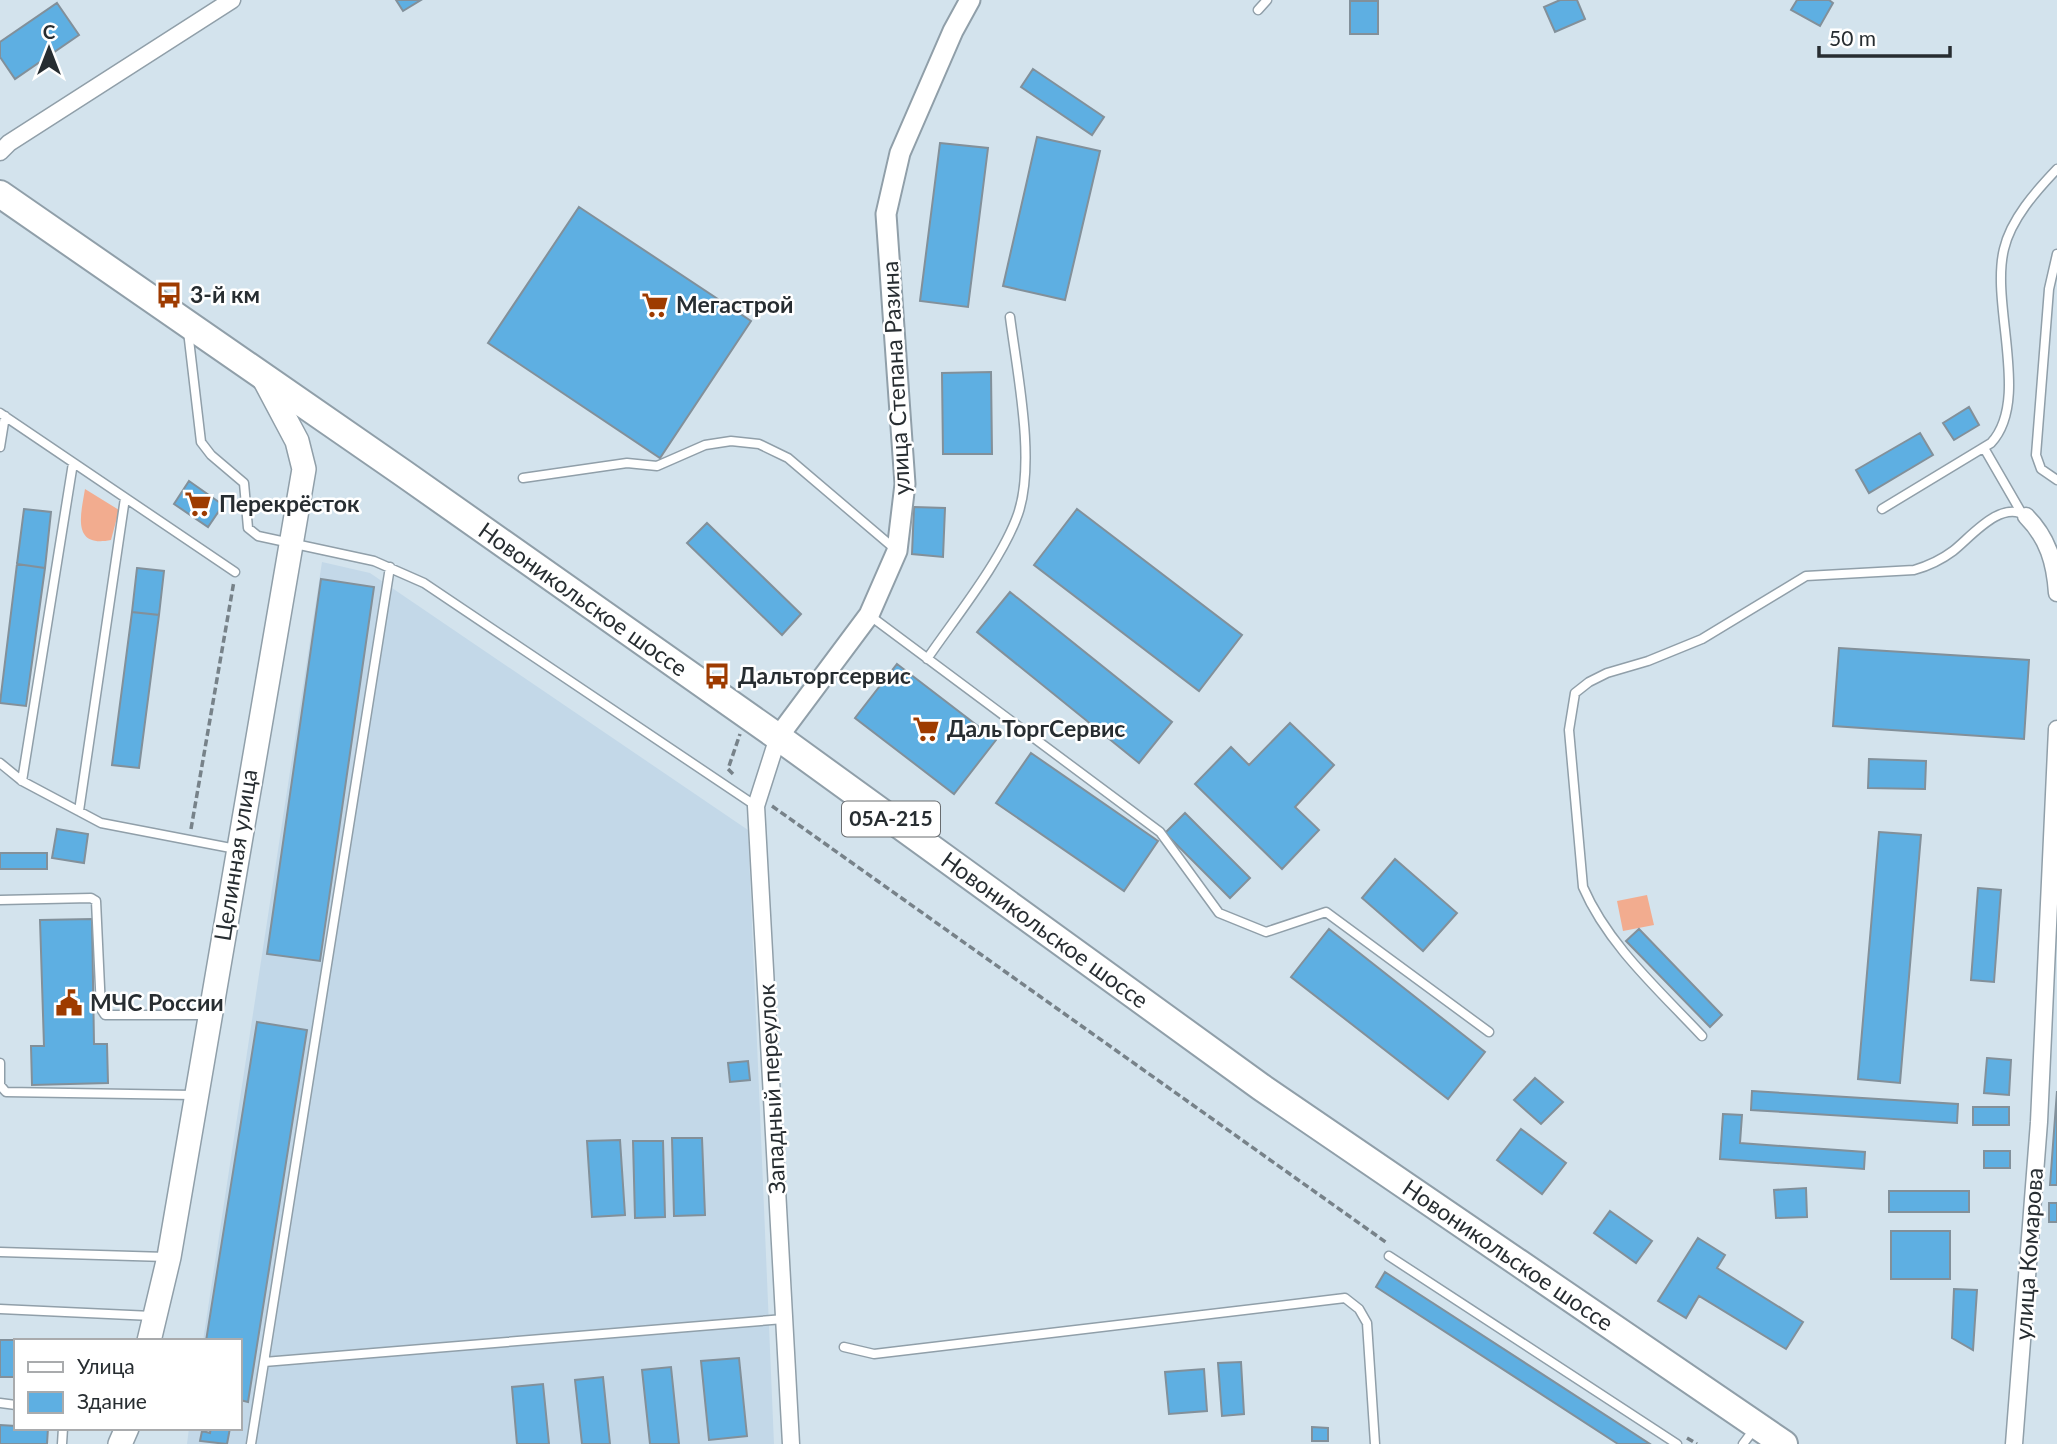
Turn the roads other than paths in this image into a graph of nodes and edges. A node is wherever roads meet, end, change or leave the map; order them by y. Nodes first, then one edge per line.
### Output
1 (232, 0) edge
2 (970, 0) edge
3 (1266, 0) edge
4 (1258, 10) dead end
5 (0, 152) edge
6 (2057, 169) edge
7 (0, 194) edge
8 (2057, 254) edge
9 (1010, 317) dead end
10 (187, 324) junction
11 (263, 377) junction
12 (2, 415) edge
13 (0, 447) edge
14 (1984, 448) junction
15 (73, 463) junction
16 (523, 478) dead end
17 (2057, 480) edge
18 (125, 498) junction
19 (1882, 509) dead end
20 (2023, 514) junction
21 (290, 544) junction
22 (897, 551) junction
23 (390, 567) junction
24 (235, 572) road end
25 (2057, 593) edge
26 (869, 614) junction
27 (928, 659) junction
28 (2057, 729) edge
29 (778, 737) junction
30 (0, 763) edge
31 (22, 781) junction
32 (758, 801) junction
33 (79, 811) junction
34 (237, 849) junction
35 (0, 900) edge
36 (210, 1015) junction
37 (1489, 1032) dead end
38 (1702, 1036) dead end
39 (0, 1063) edge
40 (196, 1095) junction
41 (0, 1252) edge
42 (1389, 1256) dead end
43 (169, 1257) junction
44 (0, 1309) edge
45 (155, 1317) junction
46 (784, 1319) junction
47 (150, 1339) edge
48 (844, 1348) dead end
49 (264, 1363) junction
50 (1750, 1435) edge
51 (251, 1444) edge
52 (790, 1444) edge
53 (1375, 1444) edge
54 (1677, 1444) edge
55 (1784, 1444) edge
56 (2014, 1444) edge

1 - 5 street
2 - 22 street, улица Степана Разина
3 - 4 lane
6 - 14 lane
7 - 10 highway, Новоникольское шоссе / 05А-215
8 - 17 lane
9 - 27 lane
10 - 11 highway, Новоникольское шоссе / 05А-215
10 - 21 lane
11 - 21 main road, Целинная улица
11 - 29 highway, Новоникольское шоссе / 05А-215
12 - 13 lane
12 - 15 lane
14 - 19 lane
14 - 20 lane
15 - 18 lane
15 - 31 lane
16 - 22 lane
18 - 24 lane
18 - 33 lane
20 - 25 street
20 - 38 lane
21 - 23 lane
21 - 34 main road, Целинная улица
22 - 26 street, улица Степана Разина
23 - 32 lane
23 - 49 lane
26 - 27 lane
26 - 29 street, улица Степана Разина
27 - 37 lane
28 - 56 street, улица Комарова
29 - 32 street, Западный переулок
29 - 50 highway, Новоникольское шоссе / 05А-215
30 - 31 lane
31 - 33 lane
32 - 46 street, Западный переулок
33 - 34 lane
34 - 36 main road, Целинная улица
35 - 36 lane
36 - 40 main road, Целинная улица
39 - 40 lane
40 - 43 main road, Целинная улица
41 - 43 lane
42 - 54 lane
43 - 45 main road, Целинная улица
44 - 45 lane
45 - 47 main road, Целинная улица
46 - 49 lane
46 - 52 street, Западный переулок
48 - 53 lane
49 - 51 lane
50 - 55 highway, Новоникольское шоссе / 05А-215

